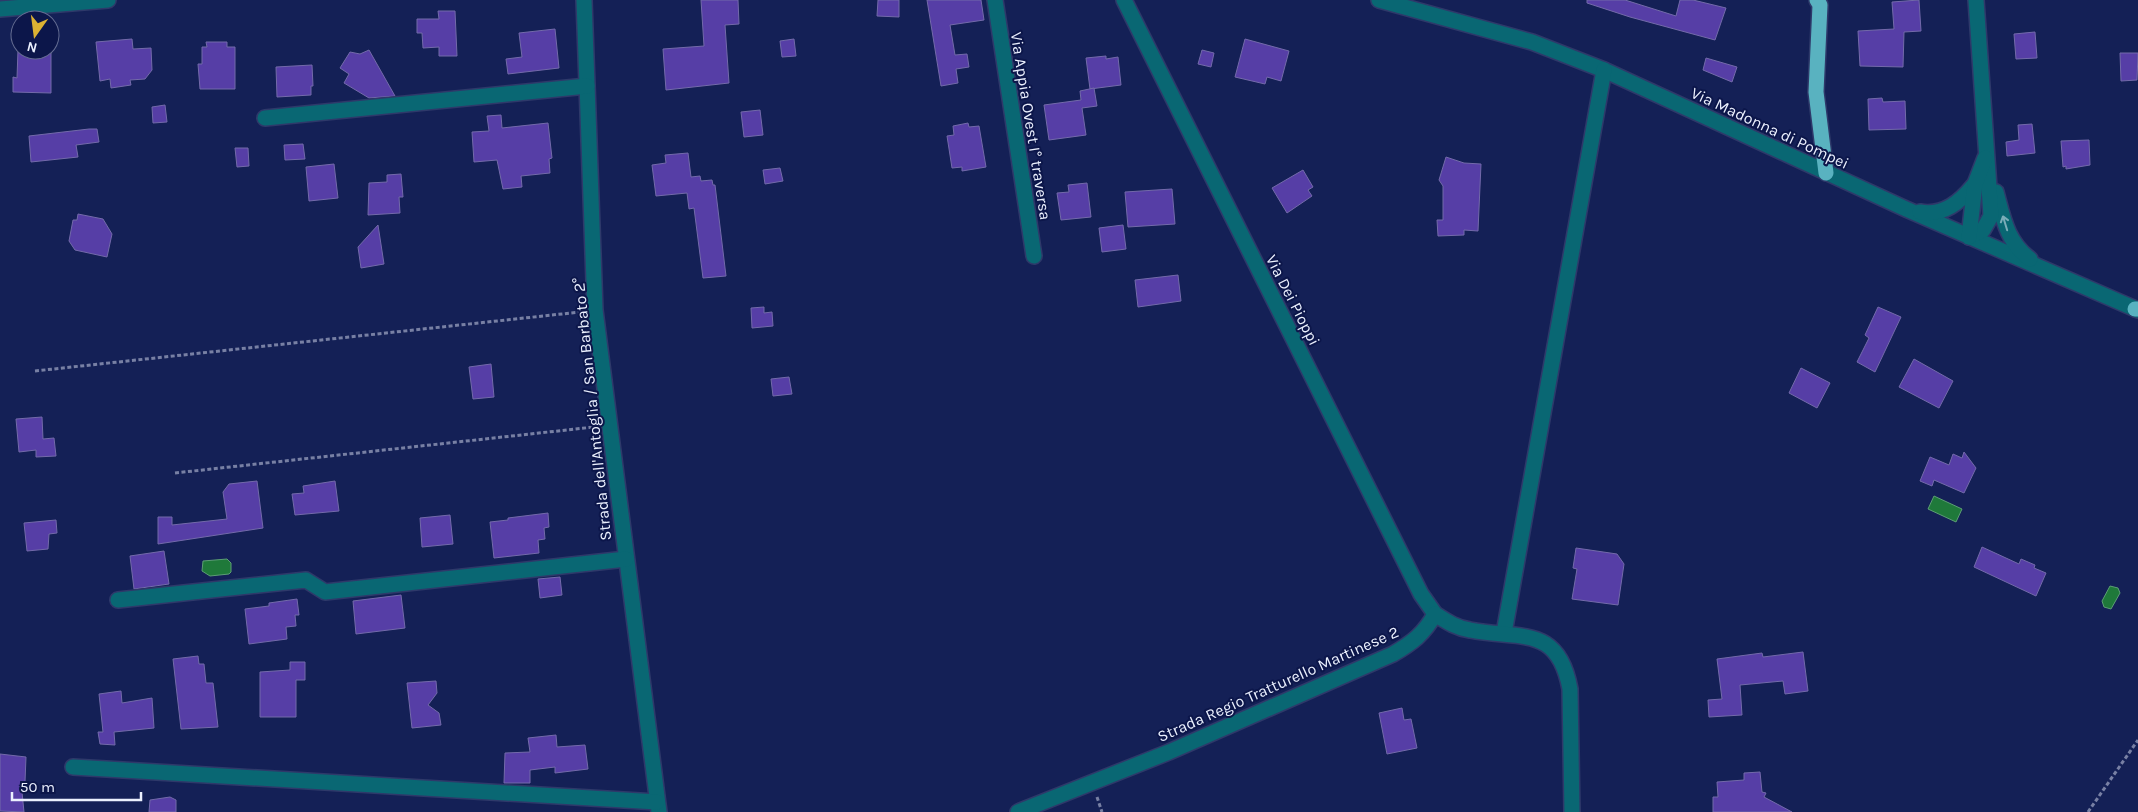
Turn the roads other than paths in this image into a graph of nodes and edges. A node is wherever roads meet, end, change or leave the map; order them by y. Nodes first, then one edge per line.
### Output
1 (108, 0) edge
2 (584, 0) edge
3 (994, 0) edge
4 (1124, 0) edge
5 (1379, 0) edge
6 (1976, 0) edge
7 (1820, 2) edge
8 (0, 9) edge
9 (1604, 70) junction
10 (587, 86) junction
11 (265, 118) dead end
12 (1986, 155) junction
13 (1826, 173) junction
14 (1975, 184) junction
15 (1906, 209) junction
16 (1969, 237) junction
17 (1034, 256) dead end
18 (2047, 271) junction
19 (2137, 309) edge
20 (626, 559) junction
21 (118, 600) dead end
22 (1435, 614) junction
23 (1504, 633) junction
24 (73, 767) dead end
25 (658, 807) edge
26 (1018, 812) edge
27 (1572, 812) edge

1 - 8 street
2 - 10 street, Strada dell'Antoglia / San Barbato 2°
3 - 17 street, Via Appia Ovest I° traversa
4 - 22 street, Via Dei Pioppi
5 - 9 street, Via Madonna di Pompei
6 - 12 street
7 - 13 highway
9 - 13 street, Via Madonna di Pompei
9 - 23 street
10 - 11 street
10 - 20 street, Strada dell'Antoglia / San Barbato 2°
12 - 14 street
12 - 16 street
18 -> 12 street
13 - 15 street, Via Madonna di Pompei
14 - 15 street
14 - 16 street
15 - 16 street, Via Madonna di Pompei
16 - 18 street, Via Madonna di Pompei
18 - 19 street, Via Madonna di Pompei
20 - 21 street
20 - 25 street, Strada dell'Antoglia / San Barbato 2°
22 - 23 street
22 - 26 street, Strada Regio Tratturello Martinese 2
23 - 27 street
24 - 25 street

